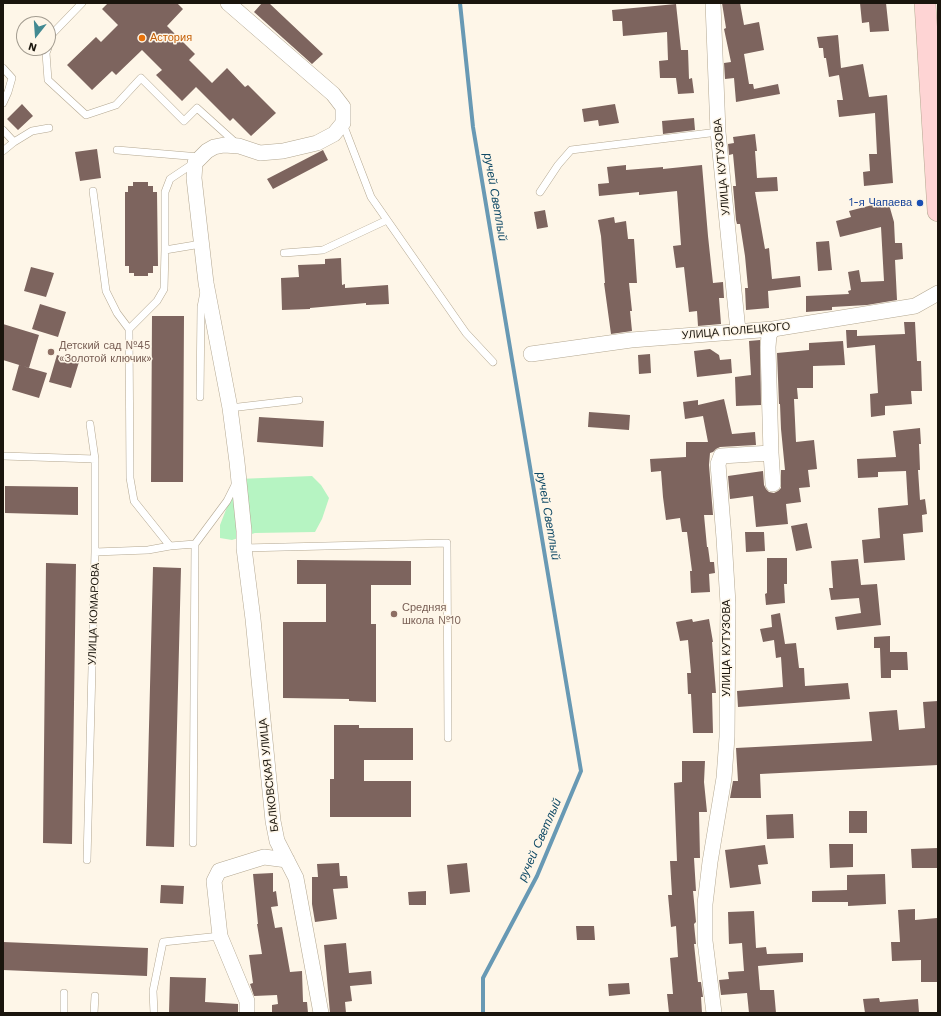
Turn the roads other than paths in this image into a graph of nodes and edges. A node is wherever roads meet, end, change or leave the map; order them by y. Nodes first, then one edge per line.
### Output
1 (82, 3) edge
2 (228, 3) edge
3 (713, 3) edge
4 (925, 3) edge
5 (56, 30) edge
6 (46, 56) edge
7 (3, 68) edge
8 (3, 103) edge
9 (343, 123) junction
10 (49, 128) dead end
11 (3, 130) edge
12 (718, 132) junction
13 (14, 142) junction
14 (239, 146) junction
15 (117, 150) dead end
16 (3, 151) edge
17 (197, 160) junction
18 (93, 191) dead end
19 (540, 192) dead end
20 (938, 211) edge
21 (387, 220) junction
22 (201, 244) junction
23 (165, 250) junction
24 (284, 253) dead end
25 (206, 283) junction
26 (938, 293) edge
27 (129, 329) junction
28 (773, 329) junction
29 (738, 331) junction
30 (531, 354) dead end
31 (493, 362) dead end
32 (200, 397) dead end
33 (299, 400) dead end
34 (230, 408) junction
35 (90, 424) dead end
36 (771, 453) junction
37 (3, 456) edge
38 (95, 459) junction
39 (238, 479) junction
40 (773, 484) dead end
41 (195, 544) junction
42 (170, 546) junction
43 (244, 548) junction
44 (95, 552) junction
45 (448, 738) dead end
46 (193, 843) dead end
47 (87, 860) dead end
48 (287, 860) junction
49 (220, 936) junction
50 (64, 993) dead end
51 (95, 996) dead end
52 (64, 1013) edge
53 (94, 1013) edge
54 (154, 1013) edge
55 (247, 1013) edge
56 (321, 1013) edge
57 (714, 1013) edge

1 - 5 lane
2 - 9 street
3 - 12 street, УЛИЦА КУТУЗОВА
4 - 20 street
6 - 14 lane
7 - 8 lane
9 - 14 street
9 - 21 lane
10 - 13 lane
11 - 13 lane
12 - 19 lane
12 - 29 street, УЛИЦА КУТУЗОВА
13 - 16 lane
14 - 17 street
15 - 17 lane
17 - 22 street, БАЛКОВСКАЯ УЛИЦА
17 - 23 lane
18 - 27 lane
21 - 24 lane
21 - 31 lane
22 - 23 lane
22 - 25 street, БАЛКОВСКАЯ УЛИЦА
23 - 27 lane
25 - 32 lane
25 - 34 street, БАЛКОВСКАЯ УЛИЦА
26 - 28 street, УЛИЦА ПОЛЕЦКОГО
27 - 42 lane
28 - 29 street, УЛИЦА ПОЛЕЦКОГО
28 - 36 street
29 - 30 street, УЛИЦА ПОЛЕЦКОГО
33 - 34 lane
34 - 39 street, БАЛКОВСКАЯ УЛИЦА
35 - 38 lane
36 - 40 street
36 - 57 street, УЛИЦА КУТУЗОВА
37 - 38 lane
38 - 44 lane
39 - 41 lane
39 - 43 street, БАЛКОВСКАЯ УЛИЦА
41 - 42 lane, УЛИЦА КОМАРОВА
41 - 46 lane
42 - 44 lane, УЛИЦА КОМАРОВА
43 - 45 lane
43 - 48 street, БАЛКОВСКАЯ УЛИЦА
44 - 47 lane, УЛИЦА КОМАРОВА
48 - 49 street
48 - 56 street, БАЛКОВСКАЯ УЛИЦА
49 - 54 lane
49 - 55 street
50 - 52 lane
51 - 53 lane

